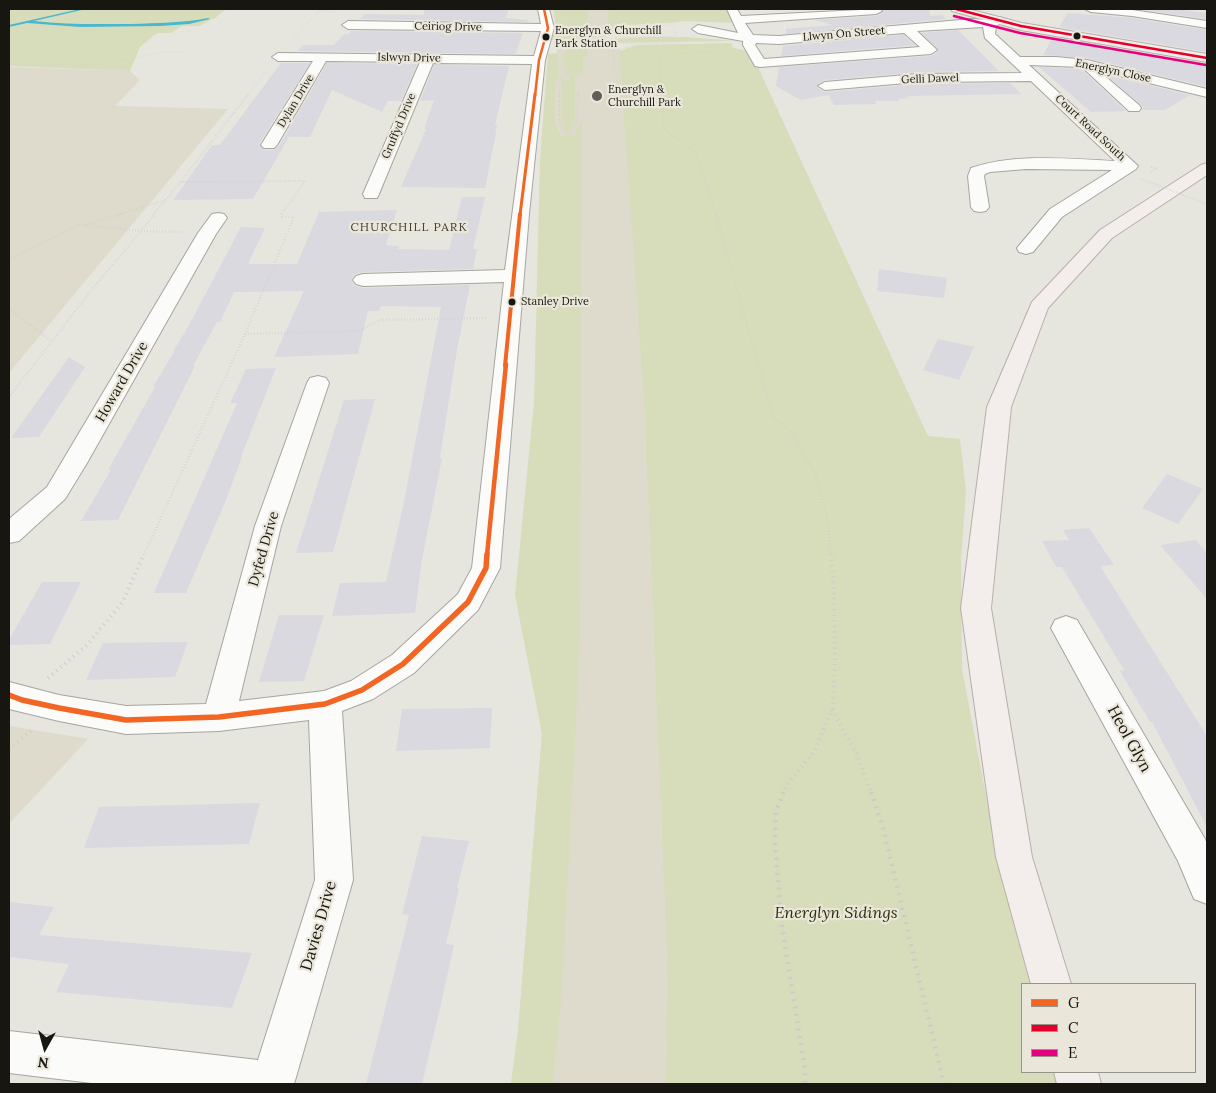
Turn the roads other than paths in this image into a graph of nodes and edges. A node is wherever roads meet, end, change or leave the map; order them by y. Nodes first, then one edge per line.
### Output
1 (732, 9) edge
2 (818, 9) edge
3 (956, 9) edge
4 (1091, 9) edge
5 (1132, 11) edge
6 (880, 13) edge
7 (833, 14) junction
8 (546, 19) edge
9 (737, 20) junction
10 (996, 22) junction
11 (1207, 24) edge
12 (348, 25) dead end
13 (698, 29) dead end
14 (912, 29) junction
15 (860, 33) junction
16 (750, 39) junction
17 (278, 57) road end
18 (322, 57) junction
19 (550, 57) junction
20 (1207, 58) edge
21 (428, 59) junction
22 (1018, 60) junction
23 (1087, 64) junction
24 (1035, 77) junction
25 (825, 86) dead end
26 (1207, 93) edge
27 (1134, 108) dead end
28 (269, 145) dead end
29 (1130, 166) junction
30 (1207, 168) edge
31 (371, 194) dead end
32 (980, 207) dead end
33 (212, 225) road end
34 (1026, 248) dead end
35 (514, 276) junction
36 (363, 280) dead end
37 (318, 383) dead end
38 (9, 534) edge
39 (1066, 628) dead end
40 (16, 698) edge
41 (325, 704) junction
42 (219, 717) junction
43 (1199, 850) edge
44 (1207, 886) edge
45 (1051, 983) edge
46 (9, 1052) edge
47 (272, 1084) edge

1 - 9 street
2 - 7 street
3 - 10 main road
4 - 5 street
5 - 11 street
6 - 7 street
6 - 14 street
7 - 9 street
7 - 15 street
8 - 12 street, Ceiriog Drive
8 - 19 street
9 - 16 street
10 - 14 street, Llwyn On Street
10 - 20 main road
10 - 22 street, Court Road South
13 - 16 street, Llwyn On Street
14 - 15 street, Llwyn On Street
14 - 16 street
15 - 16 street, Llwyn On Street
17 - 18 street, Islwyn Drive
18 - 21 street, Islwyn Drive
18 - 28 street, Dylan Drive
19 - 21 street, Islwyn Drive
19 - 35 street
21 - 31 street, Gruffyd Drive
22 - 23 street, Energlyn Close
22 - 24 street, Court Road South
23 - 26 street, Energlyn Close
23 - 27 street
24 - 25 street, Gelli Dawel
24 - 29 street, Court Road South
29 - 32 street
29 - 34 street, Court Road South
30 - 45 main road
33 - 38 street, Howard Drive
35 - 36 street
35 - 41 street
37 - 42 street, Dyfed Drive
39 - 43 street, Heol Glyn
40 - 42 street
41 - 42 street
41 - 47 street, Davies Drive
43 - 44 street, Heol Glyn
46 - 47 street

